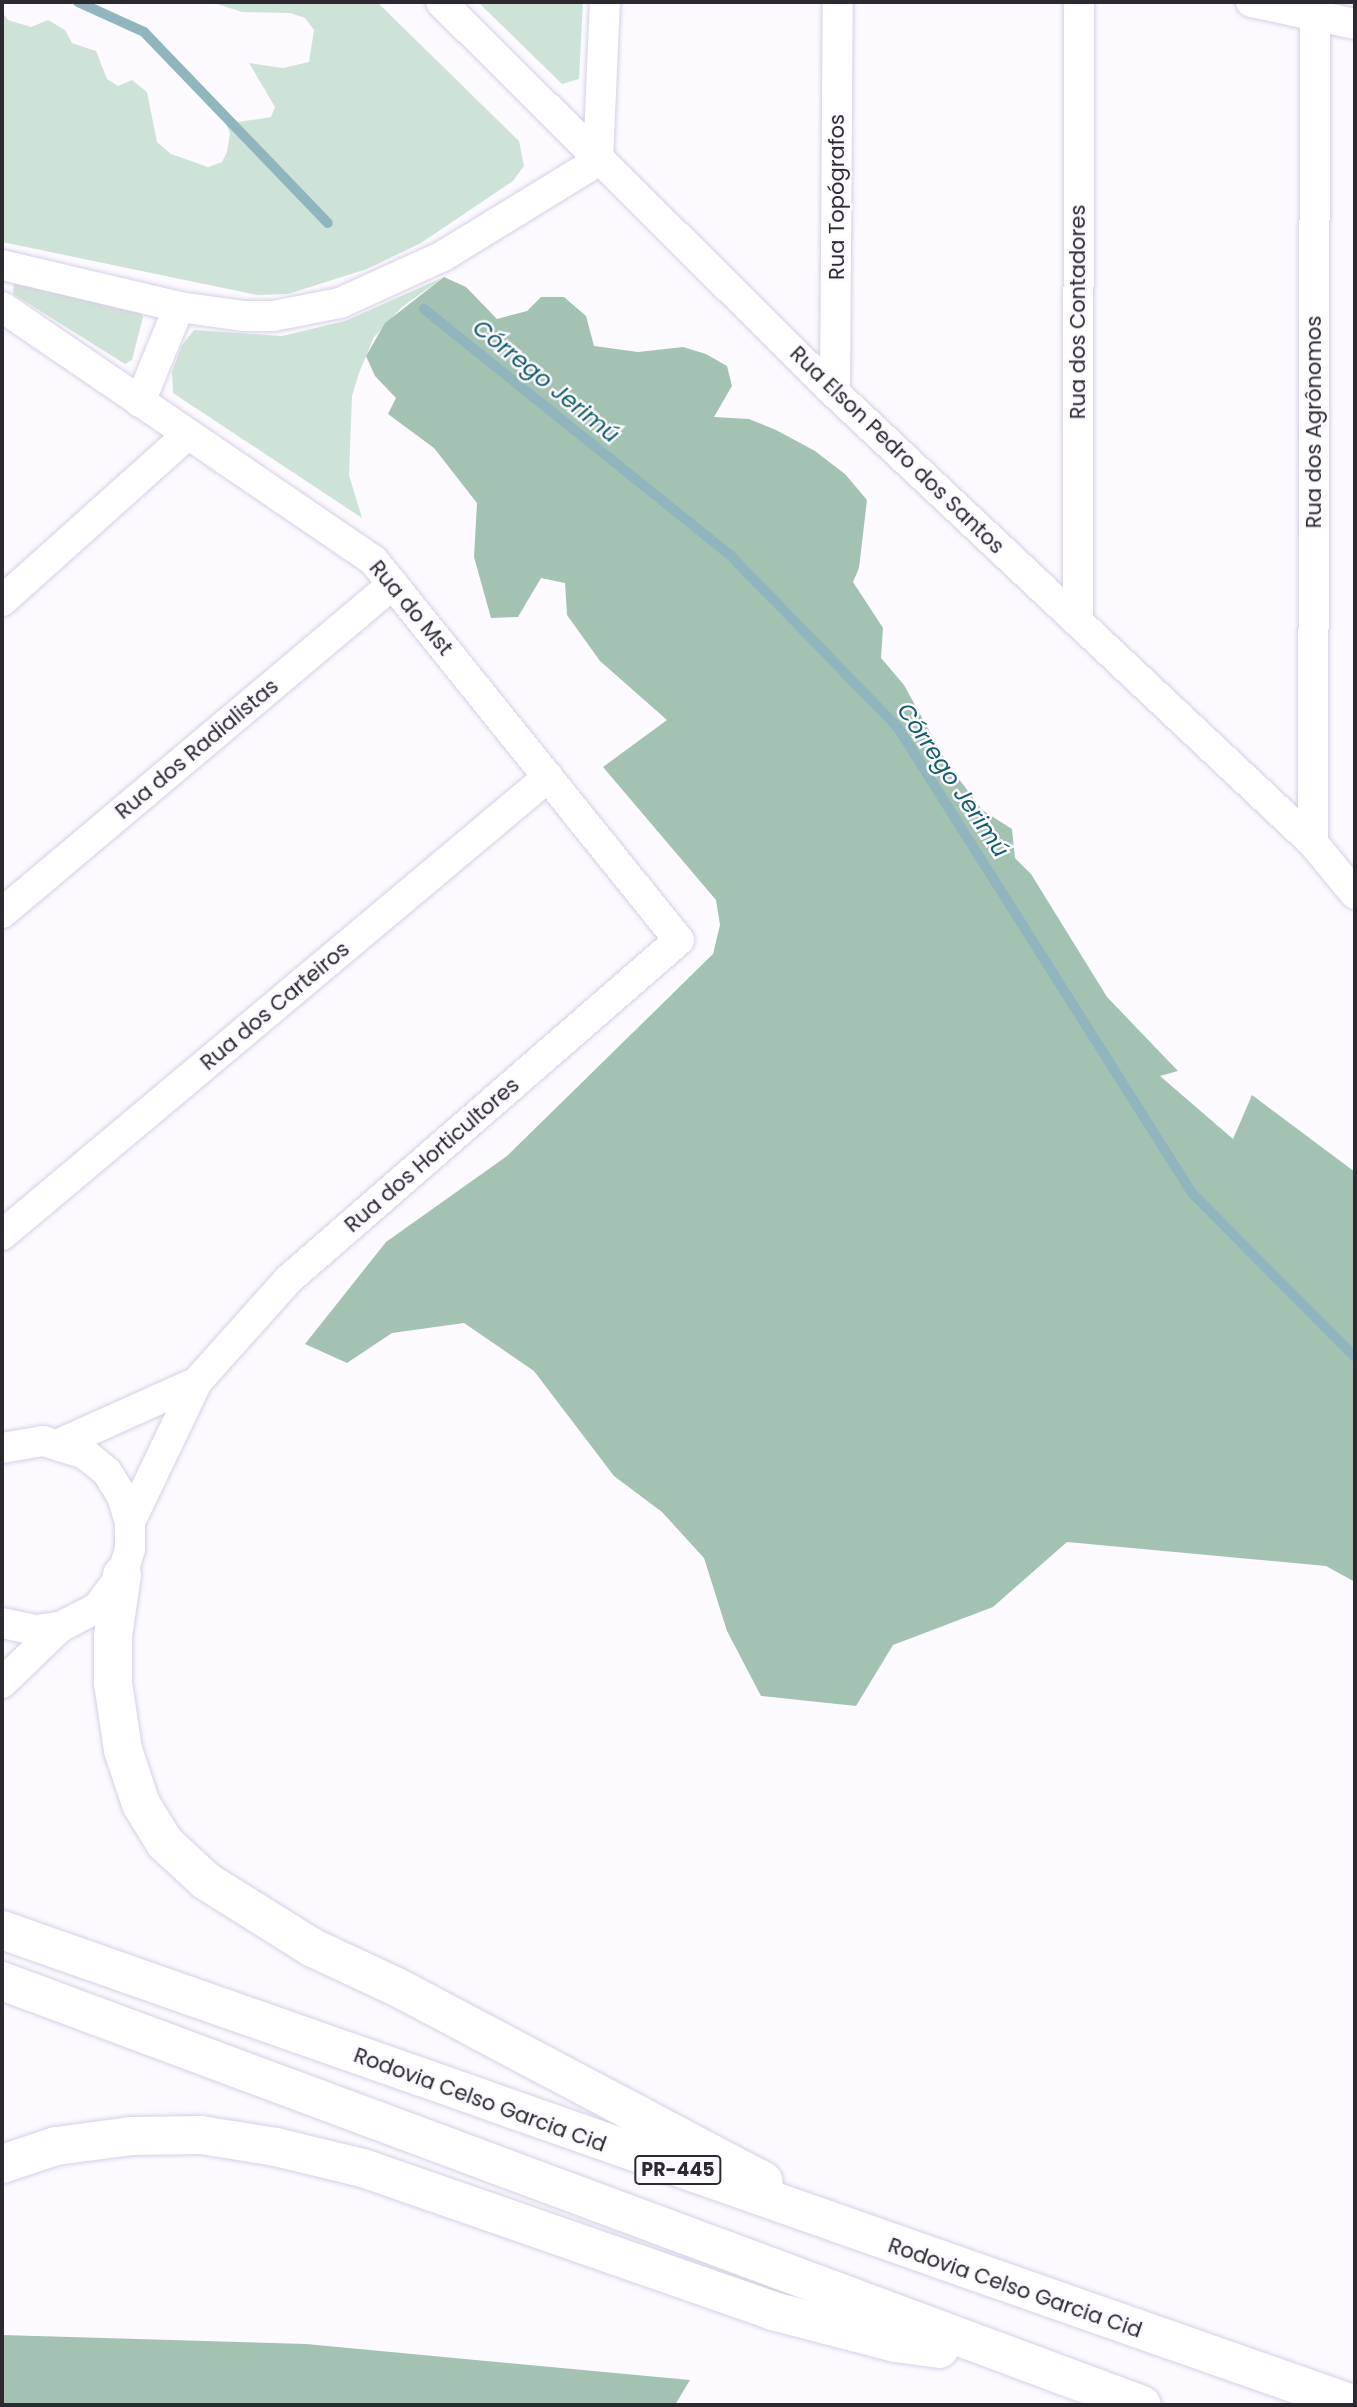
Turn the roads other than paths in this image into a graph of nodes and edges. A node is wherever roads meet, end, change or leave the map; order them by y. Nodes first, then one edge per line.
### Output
1 (441, 2) edge
2 (604, 2) edge
3 (838, 2) edge
4 (1079, 2) edge
5 (1251, 2) edge
6 (1315, 10) edge
7 (1355, 24) edge
8 (598, 160) junction
9 (2, 265) edge
10 (2, 307) edge
11 (179, 307) junction
12 (835, 393) junction
13 (140, 402) junction
14 (188, 434) junction
15 (393, 584) junction
16 (2, 601) edge
17 (1078, 622) junction
18 (548, 777) junction
19 (1313, 843) junction
20 (1355, 894) edge
21 (2, 913) edge
22 (679, 940) joint
23 (2, 1235) edge
24 (197, 1382) junction
25 (60, 1444) junction
26 (2, 1448) edge
27 (130, 1522) junction
28 (122, 1575) junction
29 (2, 1623) edge
30 (60, 1627) junction
31 (2, 1683) edge
32 (2, 1930) edge
33 (2, 1980) edge
34 (2, 2164) edge
35 (861, 2234) junction
36 (1015, 2360) junction
37 (1142, 2405) edge
38 (1355, 2405) edge

1 - 8 street, Rua Elson Pedro dos Santos
2 - 8 street
3 - 12 street, Rua Topógrafos
4 - 17 street, Rua dos Contadores
5 - 6 street
6 - 7 street
6 - 19 street, Rua dos Agrônomos
8 - 11 street
8 - 12 street, Rua Elson Pedro dos Santos
9 - 11 street
10 - 13 street, Rua do Mst
11 - 13 street
12 - 17 street, Rua Elson Pedro dos Santos
13 - 14 street, Rua do Mst
14 - 15 street, Rua do Mst
14 - 16 street
15 - 18 street, Rua do Mst
15 - 21 street, Rua dos Radialistas
17 - 19 street, Rua Elson Pedro dos Santos
18 - 22 street, Rua do Mst
18 - 23 street, Rua dos Carteiros
19 - 20 street, Rua Elson Pedro dos Santos
22 - 24 street, Rua dos Horticultores
24 - 25 street, Rua dos Horticultores
24 - 27 street, Rua dos Horticultores
25 - 26 street
25 - 27 street
27 - 28 street
28 - 30 street
28 - 35 highway
29 - 30 street
30 - 31 street
32 - 35 highway, Rodovia Celso Garcia Cid / PR-445
33 - 36 highway, PR-445
34 - 36 highway
35 - 38 highway, Rodovia Celso Garcia Cid / PR-445
36 - 37 highway, PR-445

